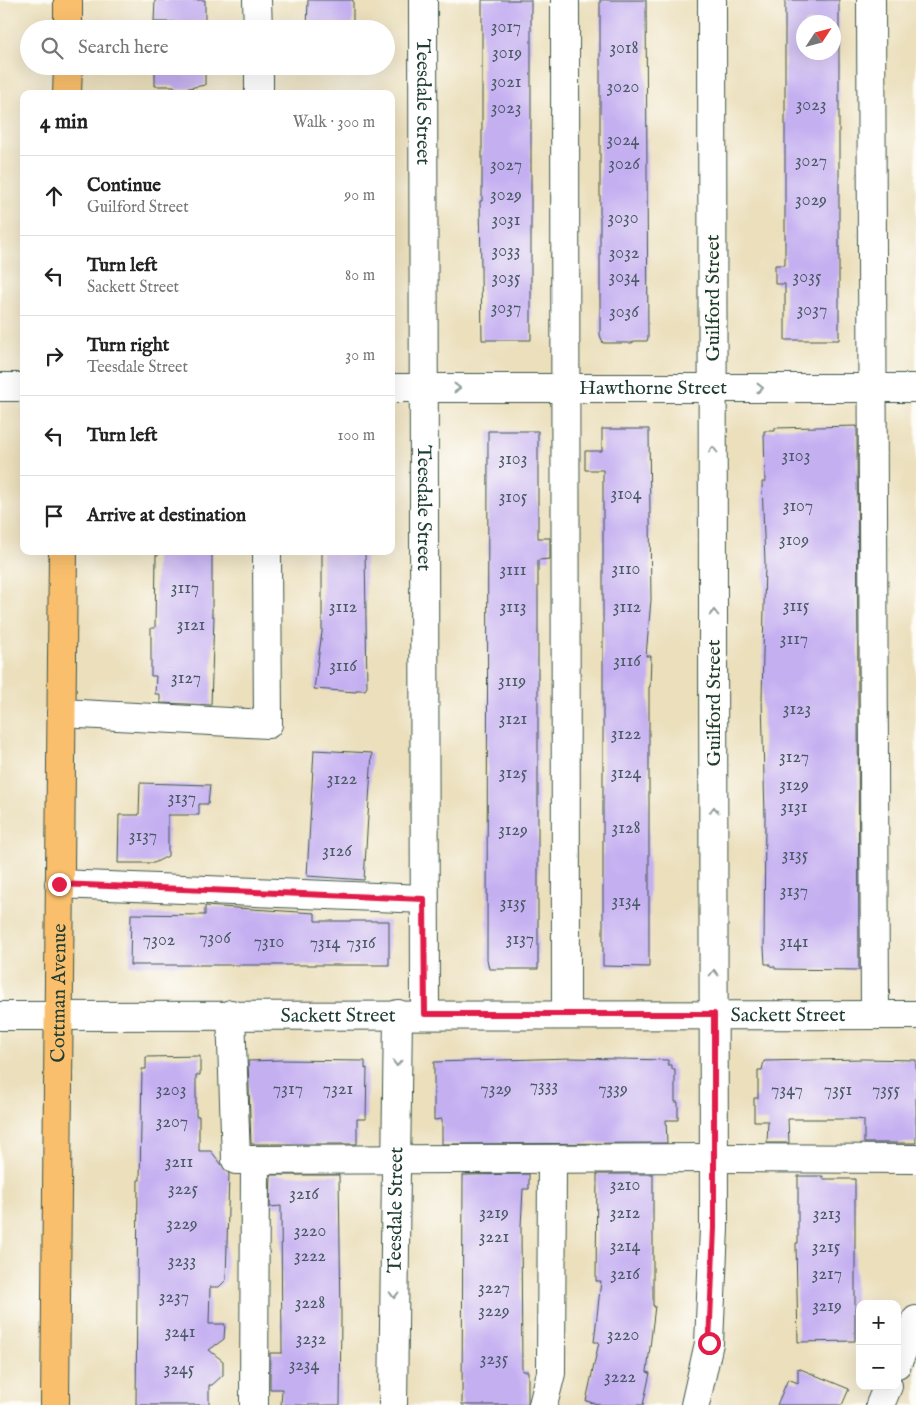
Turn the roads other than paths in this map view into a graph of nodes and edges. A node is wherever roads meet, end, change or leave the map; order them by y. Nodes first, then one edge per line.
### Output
1 (68, 0) edge
2 (257, 0) edge
3 (423, 0) edge
4 (565, 0) edge
5 (712, 0) edge
6 (871, 0) edge
7 (68, 20) edge
8 (258, 20) edge
9 (68, 75) edge
10 (259, 75) edge
11 (67, 90) edge
12 (259, 90) edge
13 (0, 387) edge
14 (20, 387) edge
15 (395, 388) edge
16 (422, 388) junction
17 (564, 388) junction
18 (713, 388) junction
19 (872, 388) junction
20 (916, 388) edge
21 (63, 555) edge
22 (267, 555) edge
23 (61, 713) junction
24 (59, 884) junction
25 (424, 899) junction
26 (232, 1014) junction
27 (398, 1014) junction
28 (425, 1014) junction
29 (566, 1014) junction
30 (714, 1014) junction
31 (874, 1015) junction
32 (916, 1015) edge
33 (0, 1016) edge
34 (58, 1016) junction
35 (714, 1158) junction
36 (552, 1159) junction
37 (916, 1159) edge
38 (255, 1160) junction
39 (396, 1161) junction
40 (916, 1320) edge
41 (901, 1355) edge
42 (886, 1390) edge
43 (54, 1405) edge
44 (254, 1405) edge
45 (393, 1405) edge
46 (542, 1405) edge
47 (695, 1405) edge
48 (880, 1405) edge

1 - 7 main road
2 - 8 street
3 - 16 street, Teesdale Street
4 - 17 street
5 - 18 street, Guilford Street
6 - 19 street
9 - 11 main road
10 - 12 street
13 - 14 street
15 - 16 street, Hawthorne Street
16 -> 17 street, Hawthorne Street
16 - 25 street, Teesdale Street
17 - 18 street, Hawthorne Street
17 - 29 street
18 -> 19 street, Hawthorne Street
30 -> 18 street, Guilford Street
19 - 20 street, Hawthorne Street
19 - 31 street
21 - 23 main road, Cottman Avenue
22 - 23 street
23 - 24 main road, Cottman Avenue
24 - 25 street
24 - 34 main road, Cottman Avenue
25 - 28 street, Teesdale Street
26 - 27 street, Sackett Street
26 - 34 street, Sackett Street
26 - 38 street
27 - 28 street, Sackett Street
27 -> 39 street, Teesdale Street
28 - 29 street, Sackett Street
29 - 30 street, Sackett Street
30 - 31 street, Sackett Street
30 - 35 street, Guilford Street
31 - 32 street, Sackett Street
33 - 34 street, Sackett Street
34 - 43 main road, Cottman Avenue
35 - 36 street
35 - 37 street
35 - 47 street, Guilford Street
36 - 39 street
36 - 46 street
38 - 39 street
38 - 44 street
39 -> 45 street, Teesdale Street
40 - 41 street
42 - 48 street

